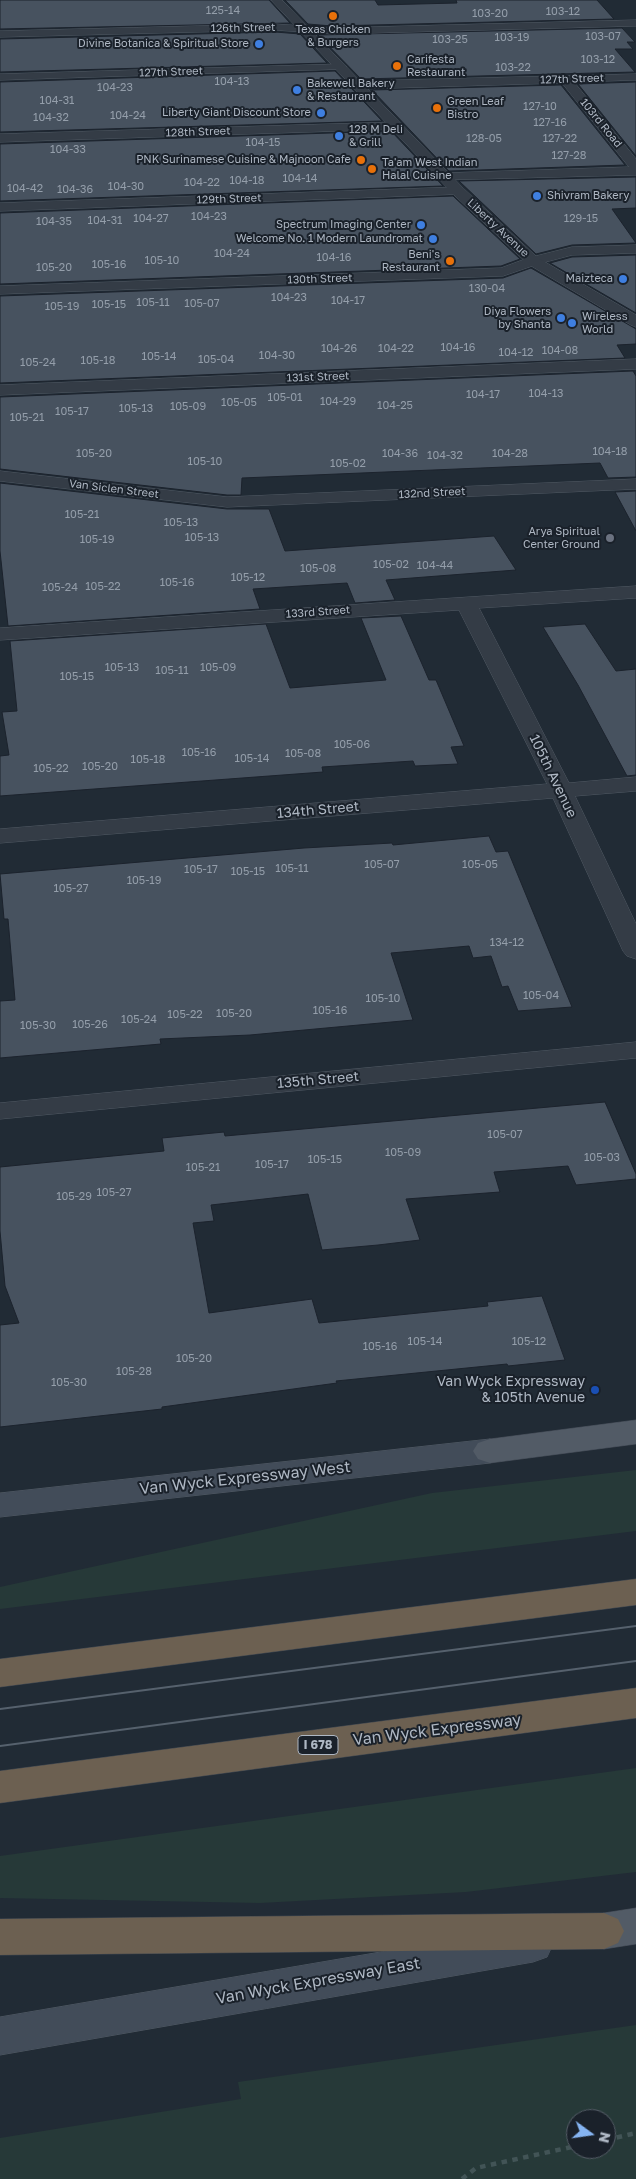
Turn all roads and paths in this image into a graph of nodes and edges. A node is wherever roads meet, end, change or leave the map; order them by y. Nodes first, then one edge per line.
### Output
1 (276, 0) edge
2 (636, 23) edge
3 (303, 29) junction
4 (0, 34) edge
5 (341, 67) junction
6 (636, 77) edge
7 (0, 78) edge
8 (565, 79) junction
9 (359, 85) junction
10 (396, 126) junction
11 (0, 138) edge
12 (636, 169) edge
13 (444, 177) junction
14 (458, 191) junction
15 (0, 207) edge
16 (636, 249) edge
17 (533, 261) junction
18 (0, 290) edge
19 (636, 322) edge
20 (636, 364) edge
21 (0, 390) edge
22 (0, 476) edge
23 (636, 484) edge
24 (227, 502) joint
25 (636, 592) edge
26 (466, 603) junction
27 (0, 634) edge
28 (636, 784) edge
29 (561, 790) junction
30 (0, 836) edge
31 (636, 951) edge
32 (636, 1050) edge
33 (0, 1110) edge
34 (636, 1432) edge
35 (0, 1505) edge
36 (636, 1592) edge
37 (0, 1673) edge
38 (636, 1703) edge
39 (0, 1787) edge
40 (620, 1929) edge
41 (0, 1937) edge
42 (0, 2036) edge
43 (636, 2133) edge
44 (616, 2138) edge
45 (566, 2148) edge
46 (462, 2179) edge

1 - 3 street, Liberty Avenue
2 - 3 street, 126th Street
3 - 4 street, 126th Street
3 - 5 street, Liberty Avenue
5 - 7 street, 127th Street
5 - 9 street, Liberty Avenue
6 - 8 street, 127th Street
8 - 9 street, 127th Street
8 - 12 street, 103rd Road
9 - 10 street, Liberty Avenue
10 - 11 street, 128th Street
10 - 13 street, Liberty Avenue
12 - 13 street
13 - 14 street, Liberty Avenue
14 - 15 street, 129th Street
14 - 17 street, Liberty Avenue
16 - 17 street, 130th Street
17 - 18 street, 130th Street
17 - 19 street, Liberty Avenue
20 - 21 street, 131st Street
22 - 24 street, Van Siclen Street
23 - 24 street, 132nd Street
25 - 26 street, 133rd Street
26 - 27 street, 133rd Street
26 - 29 street, 105th Avenue
28 - 29 street, 134th Street
29 - 30 street, 134th Street
29 - 31 street, 105th Avenue
32 - 33 street, 135th Street
34 - 35 main road, Van Wyck Expressway West
36 - 37 highway
38 - 39 highway, Van Wyck Expressway / I 678
40 - 41 highway
40 - 42 main road, Van Wyck Expressway East
43 - 44 path
45 - 46 path

